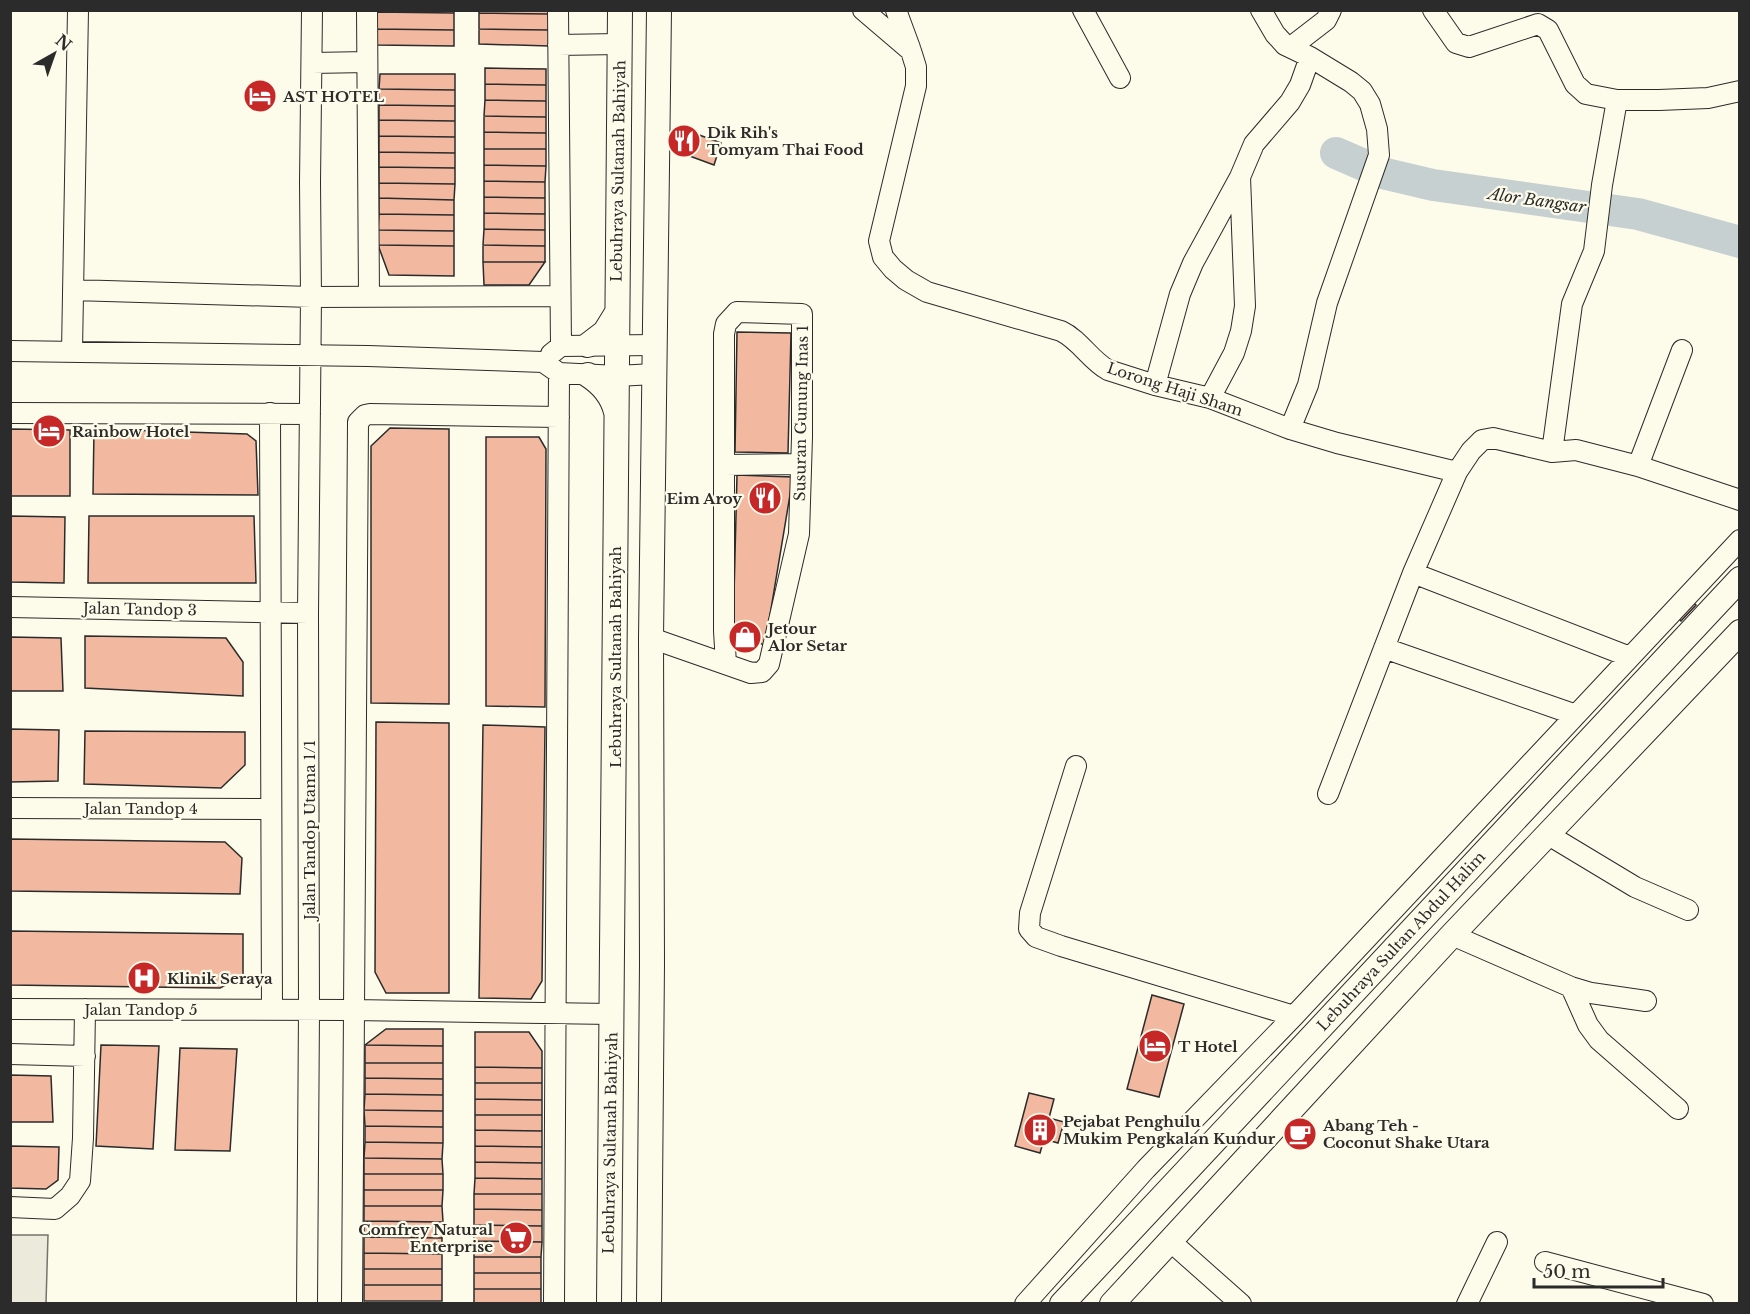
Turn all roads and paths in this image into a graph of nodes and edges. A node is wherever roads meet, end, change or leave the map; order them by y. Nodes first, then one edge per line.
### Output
1 (78, 10) edge
2 (312, 10) edge
3 (367, 10) edge
4 (558, 10) edge
5 (620, 10) edge
6 (659, 10) edge
7 (862, 10) edge
8 (896, 10) edge
9 (1083, 10) edge
10 (1261, 10) edge
11 (1331, 10) edge
12 (1433, 10) edge
13 (619, 44) junction
14 (558, 45) junction
15 (1291, 47) junction
16 (911, 51) junction
17 (1310, 57) junction
18 (367, 62) junction
19 (312, 63) junction
20 (1120, 78) dead end
21 (1739, 87) edge
22 (1617, 100) junction
23 (1240, 177) junction
24 (73, 290) junction
25 (369, 296) junction
26 (560, 296) junction
27 (312, 297) junction
28 (616, 314) junction
29 (616, 344) junction
30 (588, 345) junction
31 (655, 345) junction
32 (561, 346) junction
33 (1682, 350) dead end
34 (10, 351) edge
35 (72, 351) junction
36 (311, 356) junction
37 (543, 362) junction
38 (559, 373) junction
39 (588, 375) junction
40 (654, 375) junction
41 (617, 376) junction
42 (1155, 385) junction
43 (1210, 398) junction
44 (10, 412) edge
45 (270, 413) junction
46 (310, 414) junction
47 (559, 417) junction
48 (616, 417) junction
49 (1290, 429) junction
50 (1552, 452) junction
51 (801, 464) junction
52 (724, 465) junction
53 (1638, 466) junction
54 (1457, 472) junction
55 (1740, 500) edge
56 (1740, 540) edge
57 (1413, 573) junction
58 (1740, 579) edge
59 (10, 607) edge
60 (270, 612) junction
61 (308, 613) junction
62 (1740, 632) edge
63 (651, 638) junction
64 (1384, 648) junction
65 (1630, 657) junction
66 (726, 664) junction
67 (1576, 715) junction
68 (1076, 766) dead end
69 (1328, 794) dead end
70 (10, 808) edge
71 (271, 809) junction
72 (1547, 834) junction
73 (1688, 910) dead end
74 (1452, 935) junction
75 (1571, 987) junction
76 (1646, 1001) dead end
77 (10, 1009) edge
78 (85, 1009) junction
79 (272, 1010) junction
80 (309, 1010) junction
81 (354, 1010) junction
82 (555, 1012) junction
83 (612, 1014) junction
84 (1294, 1017) junction
85 (10, 1054) edge
86 (85, 1056) junction
87 (1678, 1109) dead end
88 (10, 1207) edge
89 (1170, 1241) junction
90 (1497, 1242) dead end
91 (1545, 1262) dead end
92 (307, 1304) edge
93 (352, 1304) edge
94 (554, 1304) edge
95 (609, 1304) edge
96 (649, 1304) edge
97 (1025, 1304) edge
98 (1062, 1304) edge
99 (1112, 1304) edge
100 (1241, 1304) edge
101 (1467, 1304) edge
102 (1704, 1304) edge

1 - 24 street
2 - 19 street, Jalan Tandop Utama 1/1
3 - 18 street
4 - 14 street
5 - 13 main road, Lebuhraya Sultanah Bahiyah
6 - 31 main road
7 - 16 street
8 - 16 street, Lorong Haji Sham
9 - 20 street
10 - 15 street
11 - 15 street
12 - 22 street
13 - 14 street
13 - 28 main road, Lebuhraya Sultanah Bahiyah
14 - 26 street
15 - 17 street
16 - 42 street, Lorong Haji Sham
17 - 23 street
17 - 49 street
18 - 19 street
18 - 25 street
19 - 27 street, Jalan Tandop Utama 1/1
21 - 22 street
22 - 50 street
23 - 42 street
23 - 43 street
24 - 27 street
24 - 35 street
25 - 26 street
25 - 27 street
26 - 32 street
27 - 36 street, Jalan Tandop Utama 1/1
28 - 29 main road, Lebuhraya Sultanah Bahiyah
28 - 30 main road
29 - 30 street
29 - 31 street
29 - 41 main road, Lebuhraya Sultanah Bahiyah
30 - 32 street
31 - 40 main road
32 - 37 street
33 - 53 street
34 - 35 street
35 - 36 street
36 - 37 street
36 - 46 street, Jalan Tandop Utama 1/1
37 - 38 street
38 - 39 street
38 - 47 street
39 - 41 street
39 - 48 main road
40 - 41 street
40 - 63 main road
41 - 48 main road, Lebuhraya Sultanah Bahiyah
42 - 43 street, Lorong Haji Sham
43 - 49 street, Lorong Haji Sham
44 - 45 street
45 - 46 street
45 - 60 street
46 - 61 street, Jalan Tandop Utama 1/1
47 - 81 street
47 - 82 street
48 - 83 main road, Lebuhraya Sultanah Bahiyah
49 - 54 street, Lorong Haji Sham
50 - 53 street
50 - 54 street
51 - 52 street
51 - 52 street, Susuran Gunung Inas 1
51 - 66 street, Susuran Gunung Inas 1
52 - 66 street, Susuran Gunung Inas 1
53 - 55 street
54 - 57 street
56 - 65 street
57 - 64 street
57 - 65 street
58 - 98 main road, Lebuhraya Sultan Abdul Halim
59 - 60 street, Jalan Tandop 3
60 - 61 street, Jalan Tandop 3
60 - 71 street
61 - 80 street, Jalan Tandop Utama 1/1
62 - 72 main road
63 - 66 street
63 - 96 main road
64 - 67 street
64 - 69 street
65 - 67 street
67 - 84 street
68 - 84 street
70 - 71 street, Jalan Tandop 4
71 - 79 street
72 - 73 street
72 - 74 main road
74 - 75 street
74 - 89 main road
75 - 76 street
75 - 87 street
77 - 78 street, Jalan Tandop 5
78 - 79 street, Jalan Tandop 5
78 - 86 street
79 - 80 street, Jalan Tandop 5
80 - 81 street, Jalan Tandop 5
80 - 92 street, Jalan Tandop Utama 1/1
81 - 82 street, Jalan Tandop 5
81 - 93 street
82 - 83 street, Jalan Tandop 5
82 - 94 street
83 - 95 main road, Lebuhraya Sultanah Bahiyah
84 - 97 street
85 - 86 street
86 - 88 street
89 - 99 main road
89 - 100 street
90 - 101 street
91 - 102 street

